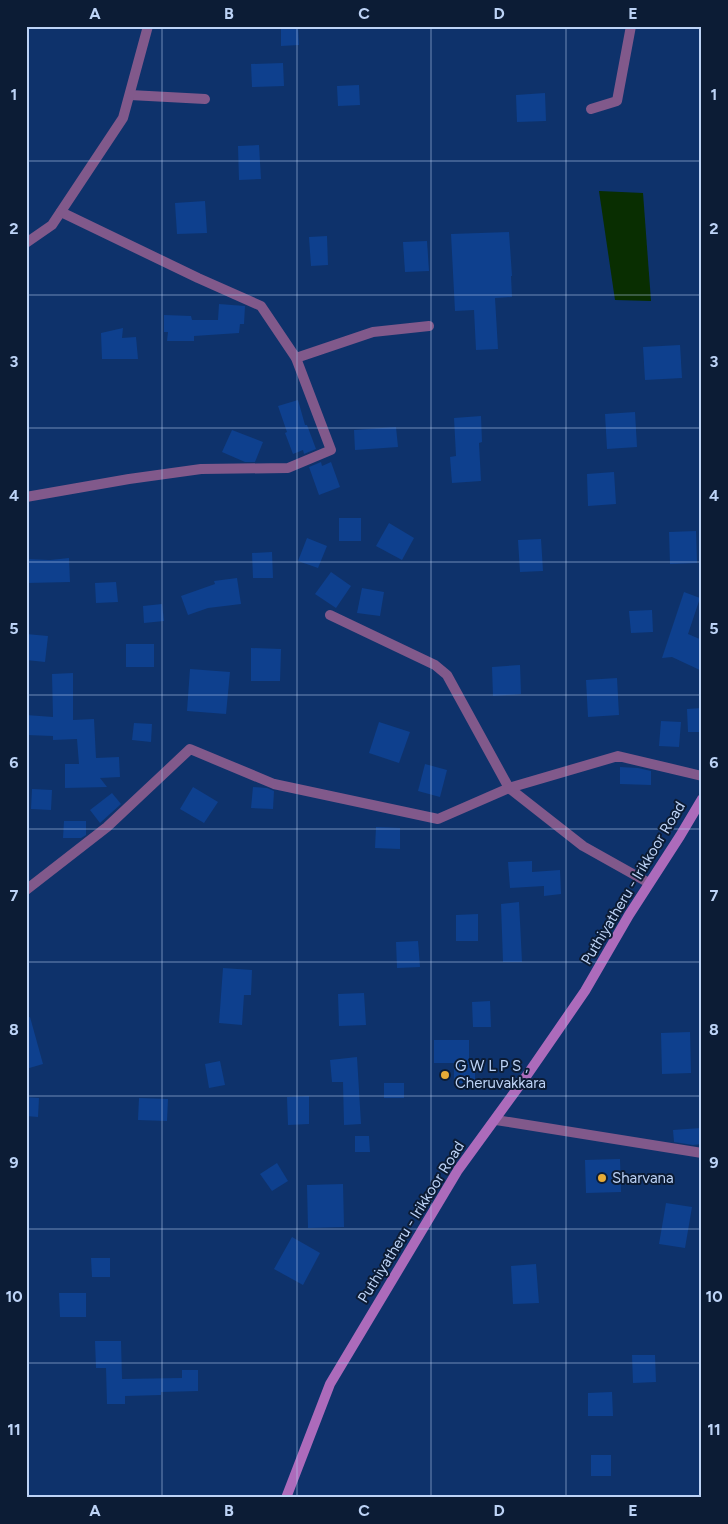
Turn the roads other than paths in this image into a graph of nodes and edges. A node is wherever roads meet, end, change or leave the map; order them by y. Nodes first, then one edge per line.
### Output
1 (148, 26) edge
2 (631, 26) edge
3 (130, 95) junction
4 (205, 99) dead end
5 (591, 109) dead end
6 (61, 212) junction
7 (26, 243) edge
8 (429, 326) dead end
9 (296, 358) junction
10 (26, 497) edge
11 (330, 615) dead end
12 (702, 776) edge
13 (509, 788) junction
14 (702, 799) edge
15 (649, 883) junction
16 (26, 890) edge
17 (496, 1120) junction
18 (702, 1153) edge
19 (286, 1498) edge

1 - 3 street
2 - 5 street
3 - 4 street
3 - 6 street
6 - 7 street
6 - 9 street
8 - 9 street
9 - 10 street
11 - 13 street
12 - 13 street
13 - 15 street
13 - 16 street
14 - 15 main road, Puthiyatheru - Irikkoor Road
15 - 17 main road, Puthiyatheru - Irikkoor Road
17 - 18 street
17 - 19 main road, Puthiyatheru - Irikkoor Road

